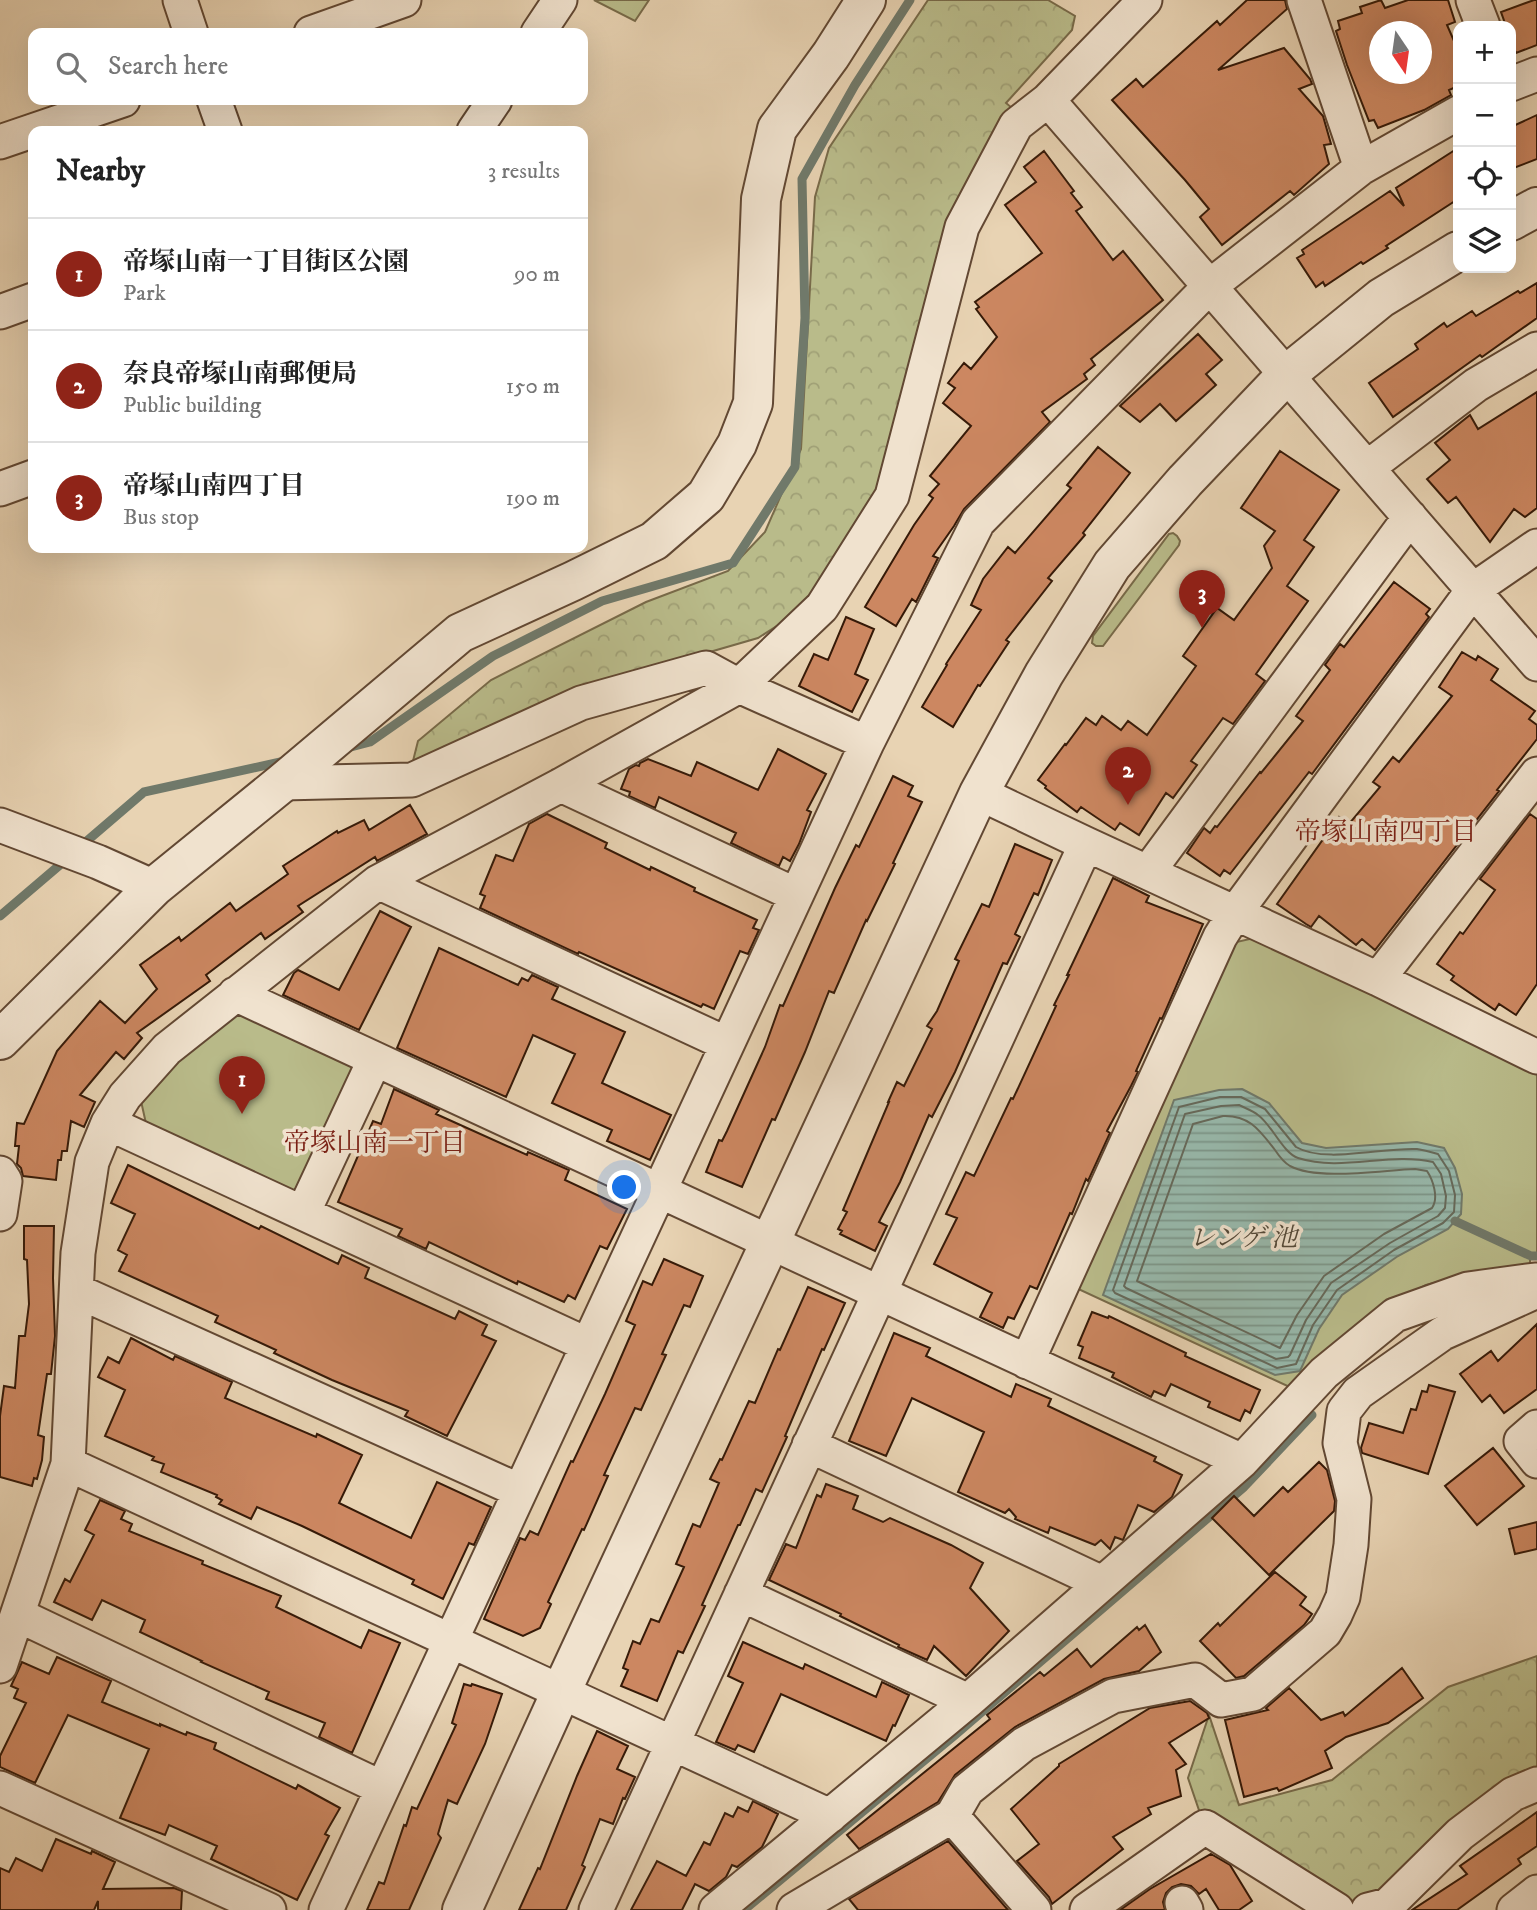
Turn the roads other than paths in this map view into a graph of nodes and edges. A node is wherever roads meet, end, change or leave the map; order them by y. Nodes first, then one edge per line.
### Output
1 (180, 0) edge
2 (404, 0) edge
3 (560, 0) edge
4 (866, 0) edge
5 (1145, 0) edge
6 (1304, 0) edge
7 (1473, 0) edge
8 (1481, 21) edge
9 (189, 28) edge
10 (326, 28) edge
11 (541, 28) edge
12 (1537, 74) edge
13 (1516, 82) edge
14 (1048, 100) junction
15 (107, 105) edge
16 (216, 105) edge
17 (492, 105) edge
18 (1453, 116) edge
19 (46, 126) edge
20 (223, 126) edge
21 (477, 126) edge
22 (28, 132) edge
23 (0, 142) edge
24 (1361, 168) junction
25 (1537, 207) edge
26 (1516, 218) edge
27 (1453, 254) edge
28 (1210, 286) junction
29 (28, 302) edge
30 (0, 312) edge
31 (1537, 349) edge
32 (1286, 375) junction
33 (1367, 468) junction
34 (1410, 517) junction
35 (1537, 546) edge
36 (1473, 590) junction
37 (1537, 664) edge
38 (739, 686) junction
39 (867, 743) junction
40 (1537, 774) edge
41 (282, 783) junction
42 (561, 785) junction
43 (979, 793) junction
44 (14, 831) edge
45 (1086, 844) junction
46 (1148, 872) junction
47 (378, 882) junction
48 (153, 887) junction
49 (796, 895) junction
50 (1235, 913) junction
51 (1378, 979) junction
52 (235, 993) junction
53 (0, 1040) edge
54 (727, 1044) junction
55 (1534, 1048) edge
56 (374, 1059) junction
57 (108, 1123) junction
58 (0, 1173) edge
59 (659, 1191) junction
60 (303, 1213) junction
61 (0, 1214) edge
62 (771, 1242) junction
63 (1537, 1280) edge
64 (77, 1291) junction
65 (1537, 1291) edge
66 (879, 1293) junction
67 (588, 1345) junction
68 (1027, 1362) junction
69 (1537, 1427) edge
70 (809, 1445) junction
71 (1242, 1461) junction
72 (1537, 1461) edge
73 (68, 1464) junction
74 (520, 1491) junction
75 (1102, 1583) junction
76 (741, 1594) junction
77 (18, 1615) junction
78 (450, 1641) junction
79 (0, 1665) edge
80 (561, 1692) junction
81 (968, 1700) junction
82 (672, 1743) junction
83 (1537, 1784) edge
84 (0, 1788) edge
85 (382, 1788) junction
86 (830, 1816) junction
87 (952, 1816) junction
88 (1537, 1892) edge
89 (269, 1910) edge
90 (326, 1910) edge
91 (462, 1910) edge
92 (596, 1910) edge
93 (716, 1910) edge
94 (794, 1910) edge
95 (1034, 1910) edge
96 (1087, 1910) edge
97 (1337, 1910) edge
98 (1368, 1910) edge
99 (1514, 1910) edge

1 - 9 street
2 - 10 street
3 - 11 street
4 - 41 street
5 - 14 street
6 - 24 street
7 - 8 street
12 - 13 street
14 - 28 street
14 - 38 street
15 - 19 street
16 - 20 street
17 - 21 street
18 - 24 street
22 - 23 street
24 - 28 street
25 - 26 street
27 - 32 street
28 - 32 street
28 - 39 street
29 - 30 street
31 - 33 street
32 - 33 street
32 - 43 street
33 - 34 street
34 - 36 street
34 - 46 street
35 - 36 street
36 - 37 street
36 - 50 street
38 - 39 street
38 - 41 street
38 - 42 street
39 - 49 street
40 - 51 street
41 - 48 street
42 - 47 street
42 - 49 street
43 - 45 street
43 - 62 street
44 - 48 street
45 - 46 street
45 - 66 street
46 - 50 street
47 - 52 street
47 - 54 street
48 - 53 street
49 - 54 street
50 - 51 street
50 - 68 street
51 - 55 street
52 - 56 street
52 - 57 street
54 - 59 street
56 - 59 street
56 - 60 street
57 - 60 street
57 - 64 street
58 - 61 street
59 - 62 street
59 - 67 street
60 - 67 street
62 - 66 street
62 - 80 street
63 - 71 street
64 - 73 street
64 - 74 street
65 - 87 street
66 - 68 street
66 - 70 street
67 - 74 street
68 - 71 street
69 - 72 street
70 - 75 street
70 - 76 street
71 - 75 street
73 - 77 street
73 - 78 street
74 - 78 street
75 - 81 street
76 - 81 street
76 - 82 street
77 - 79 street
77 - 85 street
78 - 80 street
78 - 85 street
80 - 82 street
80 - 91 street
81 - 86 street
82 - 86 street
82 - 92 street
83 - 98 street
84 - 89 street
85 - 90 street
86 - 93 street
87 - 94 street
87 - 95 street
88 - 99 street
96 - 97 street

